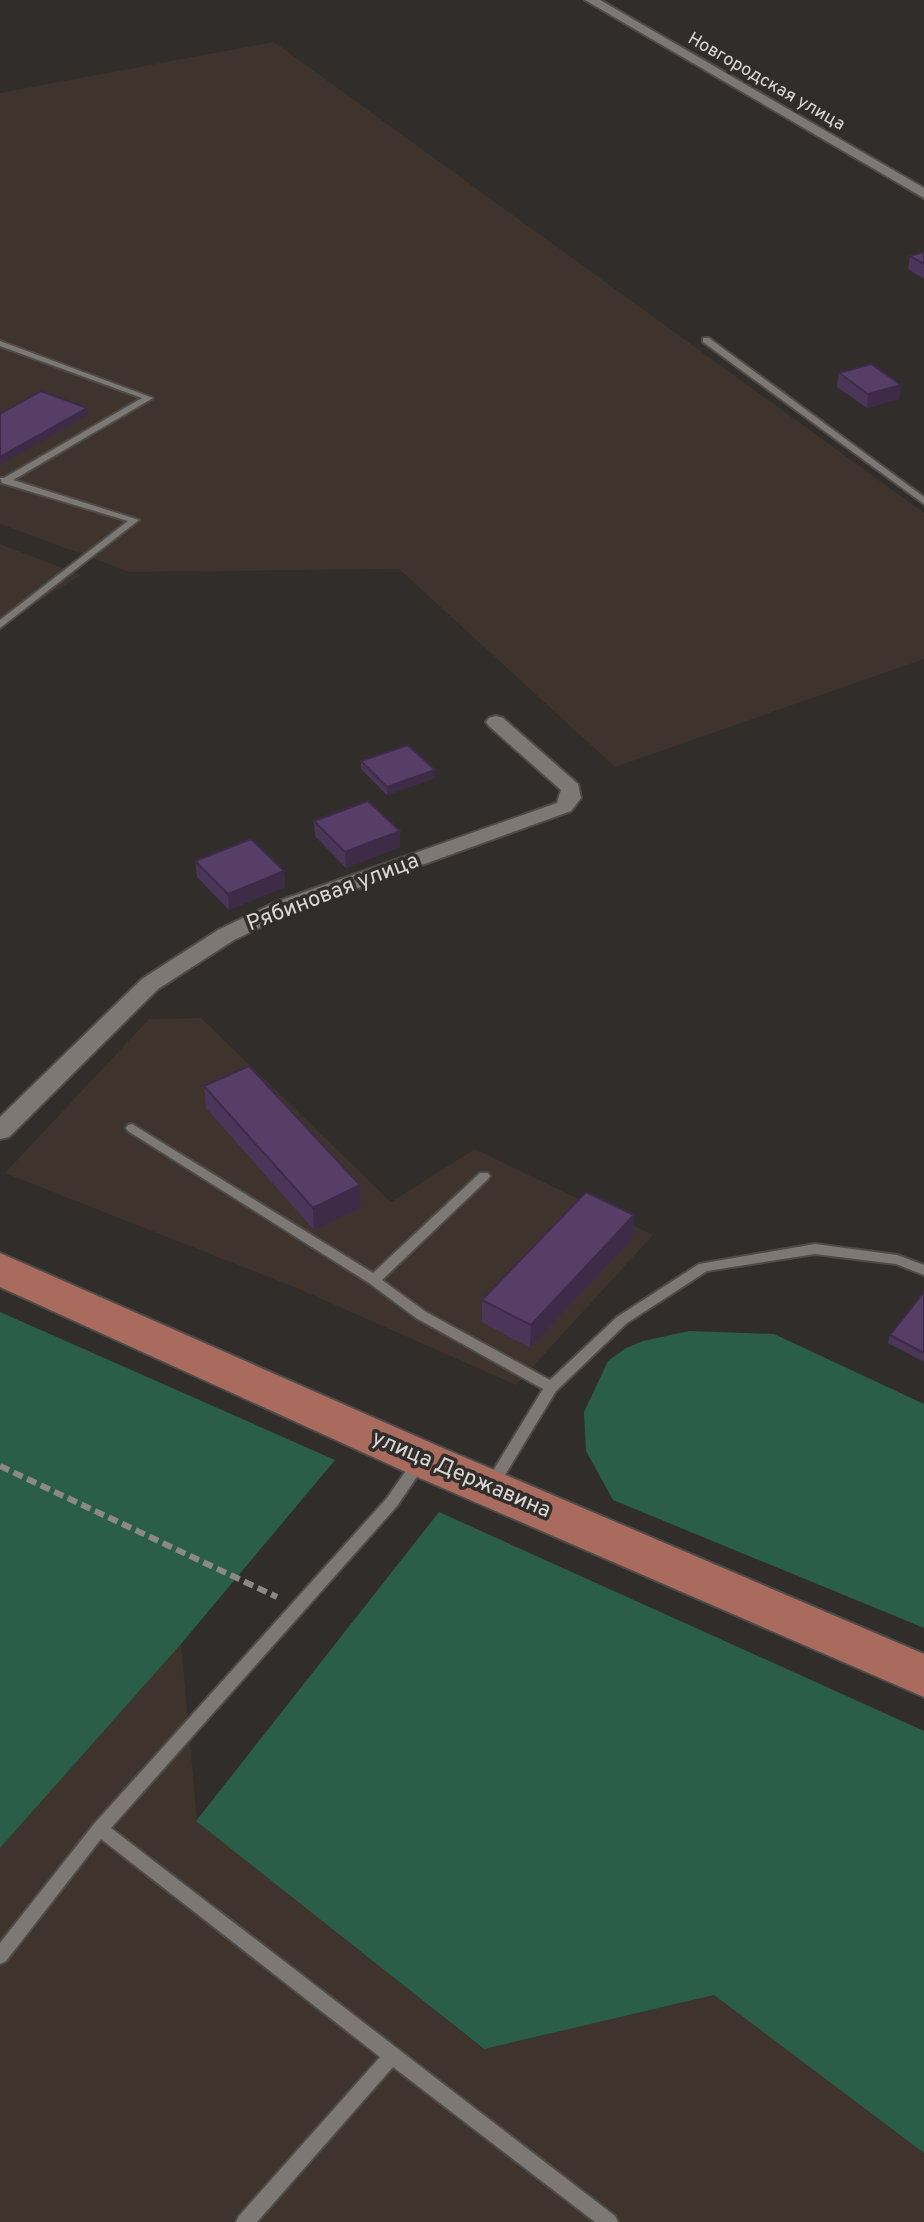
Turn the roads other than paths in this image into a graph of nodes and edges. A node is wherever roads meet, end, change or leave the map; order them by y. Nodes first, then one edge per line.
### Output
1 (591, 0) edge
2 (924, 194) edge
3 (706, 340) dead end
4 (0, 343) edge
5 (2, 480) edge
6 (924, 501) edge
7 (0, 625) edge
8 (496, 722) dead end
9 (132, 1128) dead end
10 (0, 1131) edge
11 (484, 1176) dead end
12 (0, 1269) edge
13 (924, 1270) edge
14 (374, 1280) junction
15 (551, 1387) junction
16 (422, 1459) junction
17 (490, 1488) junction
18 (924, 1676) edge
19 (100, 1829) junction
20 (0, 1956) edge
21 (392, 2056) junction
22 (245, 2222) edge
23 (609, 2222) edge

1 - 2 street, Новгородская улица
3 - 6 lane
4 - 5 lane
5 - 7 lane
8 - 10 street, Рябиновая улица
9 - 14 lane
11 - 14 lane
12 - 16 main road, улица Державина
13 - 15 lane
14 - 15 lane
15 - 17 lane
16 - 17 main road, улица Державина
16 - 19 lane
17 - 18 main road, улица Державина
19 - 20 lane
19 - 21 lane
21 - 22 lane
21 - 23 lane

